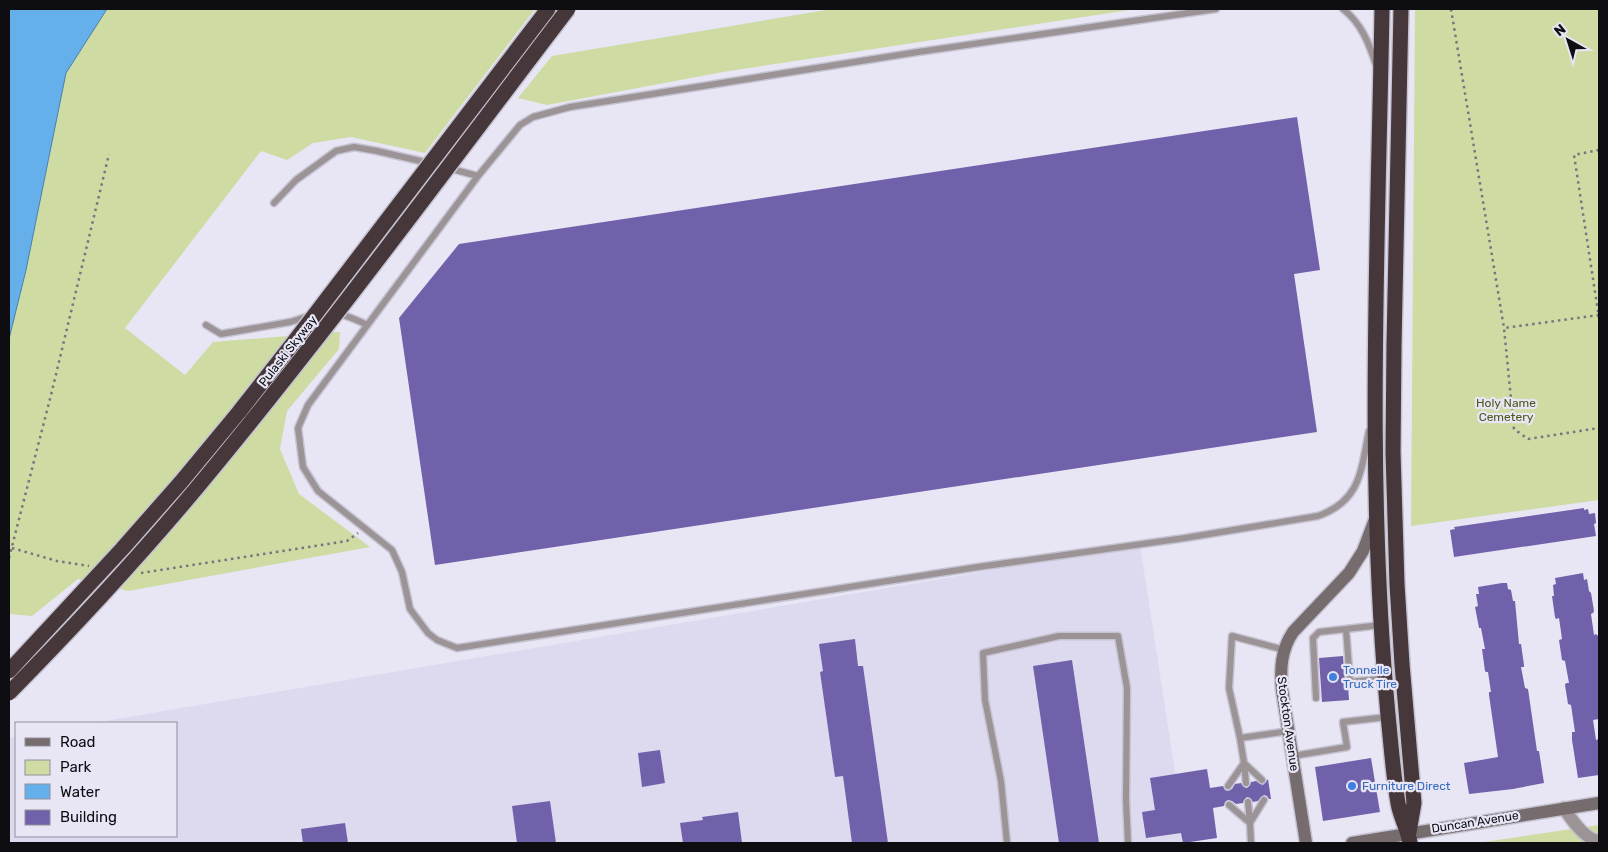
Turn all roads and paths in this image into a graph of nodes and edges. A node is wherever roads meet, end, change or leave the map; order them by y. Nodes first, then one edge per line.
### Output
1 (548, 9) edge
2 (568, 9) edge
3 (1216, 9) edge
4 (1343, 9) edge
5 (1382, 9) edge
6 (1400, 9) edge
7 (1451, 9) edge
8 (1381, 77) junction
9 (1599, 150) edge
10 (109, 154) dead end
11 (435, 164) dead end
12 (444, 167) dead end
13 (478, 176) junction
14 (274, 203) dead end
15 (1599, 316) edge
16 (206, 325) dead end
17 (367, 325) junction
18 (1504, 328) junction
19 (1375, 404) junction
20 (1599, 428) edge
21 (1376, 515) junction
22 (366, 528) junction
23 (12, 548) junction
24 (9, 558) edge
25 (93, 567) dead end
26 (137, 573) dead end
27 (1381, 625) junction
28 (1346, 629) junction
29 (1285, 650) junction
30 (9, 671) edge
31 (1385, 678) junction
32 (9, 693) edge
33 (1316, 698) dead end
34 (1388, 717) junction
35 (1289, 731) junction
36 (1240, 738) junction
37 (1293, 756) junction
38 (1244, 763) junction
39 (1262, 780) dead end
40 (1246, 783) dead end
41 (1228, 786) dead end
42 (1264, 800) dead end
43 (1248, 802) dead end
44 (1599, 803) edge
45 (1229, 805) dead end
46 (1564, 808) junction
47 (1250, 823) junction
48 (1410, 838) edge
49 (1595, 841) edge
50 (1006, 843) edge
51 (1128, 843) edge
52 (1251, 843) edge
53 (1306, 843) edge
54 (1352, 843) edge

1 - 30 highway, Pulaski Skyway, bridge
2 - 32 highway, Pulaski Skyway, bridge
3 - 13 lane
4 - 8 lane
5 - 8 highway
6 - 48 highway
7 - 18 path
8 - 19 highway
9 - 15 path
10 - 23 path
11 - 14 lane
12 - 13 lane
13 - 17 lane
15 - 18 path
16 - 17 lane
17 - 22 lane
18 - 20 path
19 - 21 highway
19 - 22 lane
21 - 27 highway
21 - 29 main road, Stockton Avenue
22 - 26 path
23 - 24 path
23 - 25 path
27 - 28 lane
27 - 31 highway
28 - 31 lane
28 - 33 lane
29 - 35 main road, Stockton Avenue
29 - 36 lane
31 - 34 highway
34 - 37 lane
34 - 48 highway
35 - 36 lane
35 - 37 main road, Stockton Avenue
36 - 38 lane
37 - 53 main road, Stockton Avenue
38 - 39 lane
38 - 40 lane
38 - 41 lane
42 - 47 lane
43 - 47 lane
44 - 46 main road, Duncan Avenue
45 - 47 lane
46 - 48 main road, Duncan Avenue
46 - 49 street
47 - 52 lane
48 - 54 main road, Duncan Avenue
50 - 51 lane

